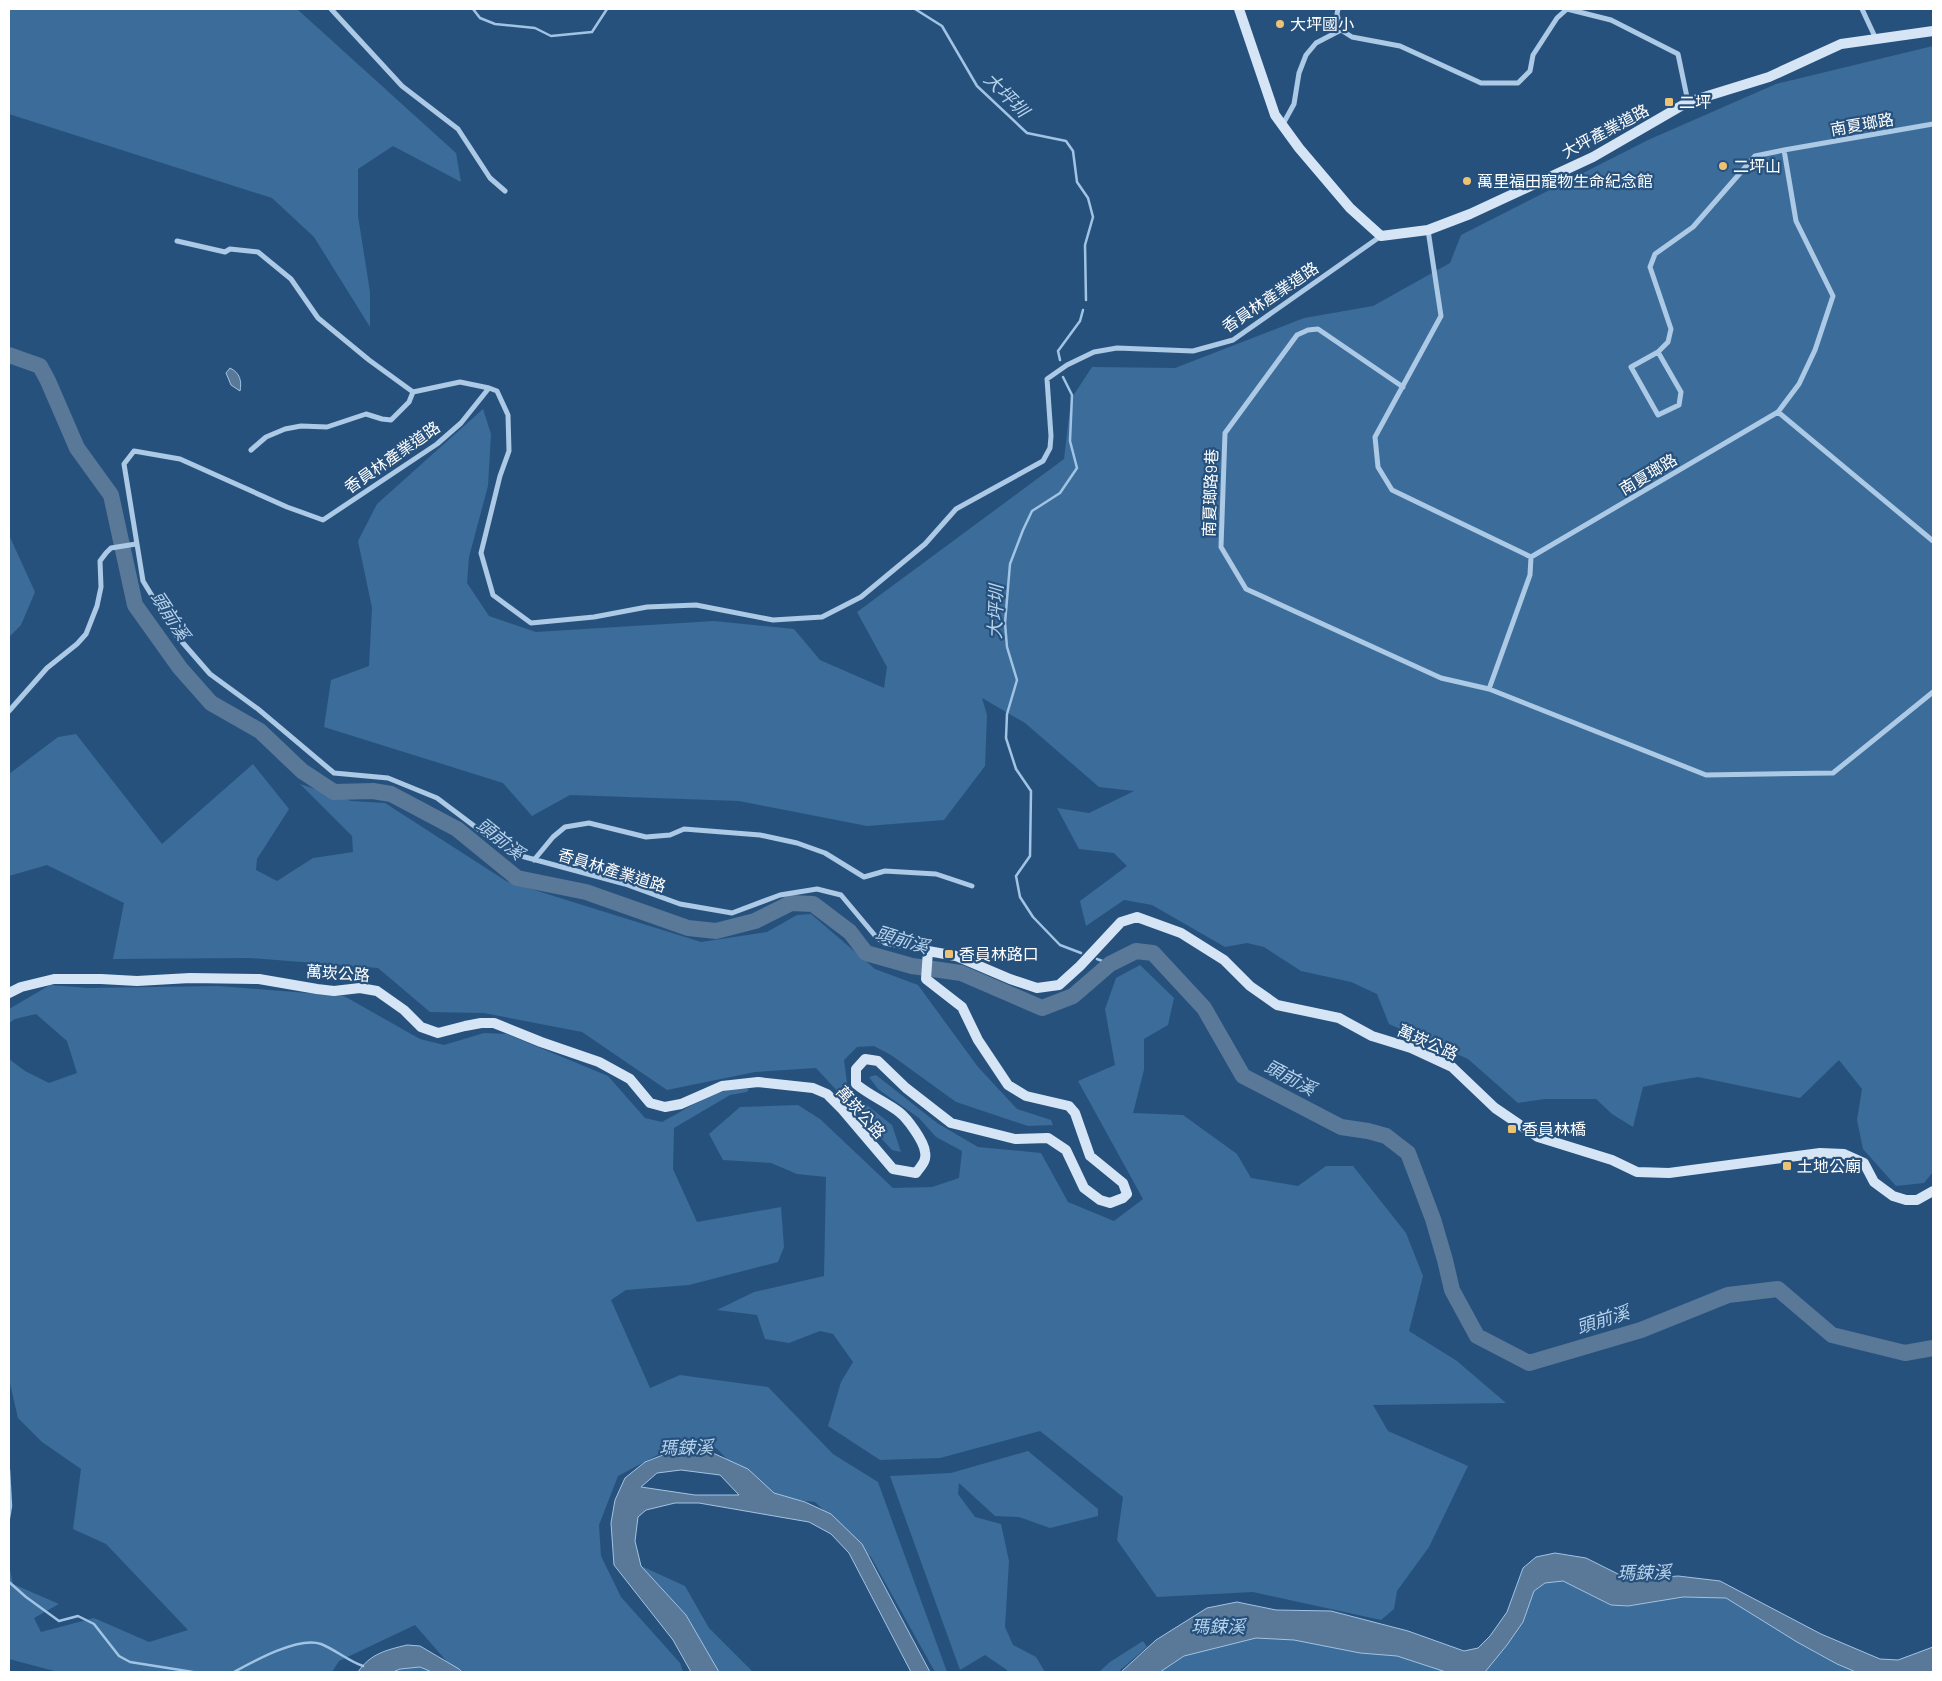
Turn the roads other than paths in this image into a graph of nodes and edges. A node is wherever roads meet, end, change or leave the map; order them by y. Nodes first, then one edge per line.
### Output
1 (331, 9) edge
2 (1239, 9) edge
3 (1338, 9) edge
4 (1862, 9) edge
5 (1341, 30) junction
6 (1933, 31) edge
7 (1876, 39) junction
8 (1688, 102) junction
9 (1283, 124) junction
10 (1933, 124) edge
11 (1784, 150) junction
12 (505, 191) dead end
13 (1428, 230) junction
14 (1381, 236) junction
15 (177, 241) dead end
16 (1658, 352) junction
17 (1403, 386) junction
18 (489, 388) junction
19 (413, 392) junction
20 (1778, 412) junction
21 (251, 450) dead end
22 (1933, 541) edge
23 (136, 544) junction
24 (1531, 557) junction
25 (1489, 689) junction
26 (1933, 692) edge
27 (9, 711) edge
28 (534, 860) junction
29 (972, 886) dead end
30 (928, 951) junction
31 (9, 994) edge
32 (1933, 1191) edge

1 - 12 street
2 - 9 street
3 - 5 street
4 - 7 street
5 - 8 street
5 - 9 street
6 - 7 street, 大坪產業道路
7 - 8 street, 大坪產業道路
8 - 13 street, 大坪產業道路
9 - 14 street
10 - 11 street, 南夏瑯路
11 - 16 street
11 - 20 street, 南夏瑯路
13 - 14 street, 大坪產業道路
13 - 17 street
14 - 18 street, 香員林產業道路
15 - 19 street
16 - 16 street
17 - 24 street
17 - 25 street, 南夏瑯路9巷
18 - 19 street
18 - 23 street, 香員林產業道路
19 - 21 street
20 - 22 street
20 - 24 street, 南夏瑯路
23 - 27 street
23 - 28 street, 香員林產業道路
24 - 25 street
25 - 26 street, 南夏瑯路9巷
28 - 29 street
28 - 30 street, 香員林產業道路
30 - 31 street, 萬崁公路
30 - 32 street, 萬崁公路

